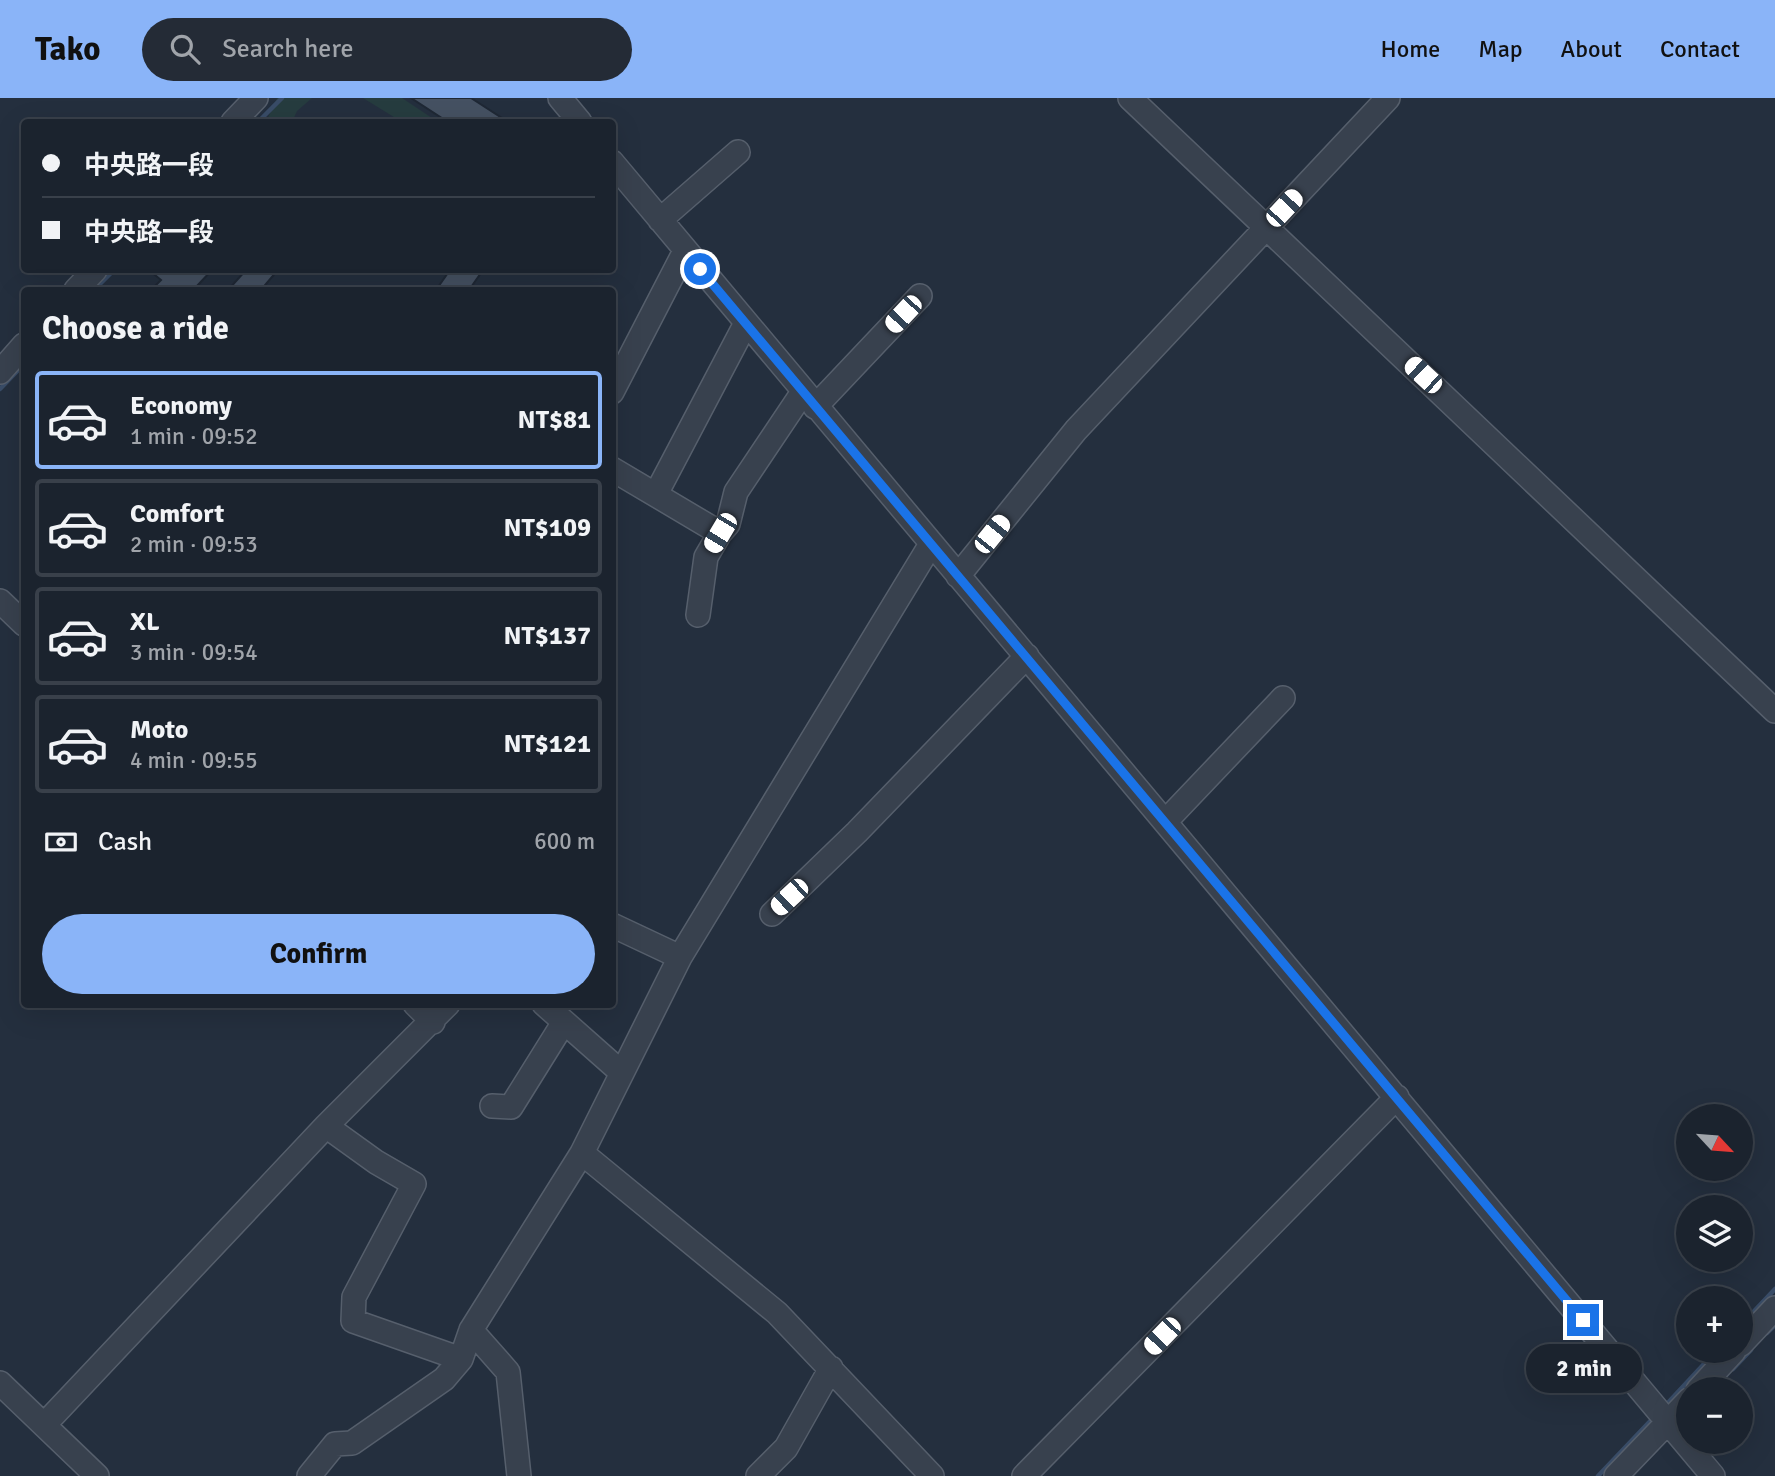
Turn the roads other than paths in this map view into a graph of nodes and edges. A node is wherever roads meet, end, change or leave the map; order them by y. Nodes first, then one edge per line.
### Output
1 (256, 98) edge
2 (560, 98) edge
3 (1130, 98) edge
4 (1388, 98) edge
5 (236, 119) edge
6 (578, 119) edge
7 (738, 152) dead end
8 (616, 167) edge
9 (660, 220) junction
10 (1266, 226) junction
11 (685, 251) junction
12 (920, 296) dead end
13 (746, 323) junction
14 (21, 348) edge
15 (0, 372) edge
16 (616, 384) edge
17 (809, 400) junction
18 (616, 471) edge
19 (656, 494) junction
20 (720, 533) junction
21 (931, 544) junction
22 (958, 576) junction
23 (0, 601) edge
24 (698, 615) dead end
25 (21, 621) edge
26 (1027, 656) junction
27 (1283, 698) dead end
28 (1775, 711) edge
29 (1165, 822) junction
30 (772, 914) dead end
31 (616, 927) edge
32 (680, 957) junction
33 (419, 1008) edge
34 (444, 1008) edge
35 (548, 1008) edge
36 (432, 1022) junction
37 (564, 1022) junction
38 (622, 1073) junction
39 (1396, 1097) junction
40 (492, 1106) dead end
41 (326, 1126) junction
42 (582, 1153) junction
43 (1775, 1308) edge
44 (471, 1330) junction
45 (1753, 1331) edge
46 (461, 1359) junction
47 (1723, 1363) edge
48 (831, 1368) junction
49 (1711, 1377) edge
50 (0, 1383) edge
51 (1676, 1414) edge
52 (1668, 1422) junction
53 (44, 1425) junction
54 (97, 1476) edge
55 (309, 1476) edge
56 (519, 1476) edge
57 (758, 1476) edge
58 (932, 1476) edge
59 (1024, 1476) edge
60 (1616, 1476) edge
61 (1713, 1476) edge

1 - 5 street
2 - 6 street
3 - 10 street
4 - 10 street
7 - 9 street
8 - 9 street
9 - 11 street
10 - 22 street
10 - 28 street
11 - 13 street
11 - 16 street
12 - 17 street
13 - 17 street
13 - 19 street
14 - 15 street
17 - 20 street
17 - 21 street
18 - 19 street
19 - 20 street
20 - 24 street
21 - 22 street
21 - 32 street
22 - 26 street
23 - 25 street
26 - 29 street
26 - 30 street
27 - 29 street
29 - 39 street
31 - 32 street
32 - 38 street
33 - 36 street
34 - 36 street
35 - 37 street
36 - 41 street
37 - 38 street
37 - 40 street
38 - 42 street
39 - 52 street
39 - 59 street
41 - 46 street
41 - 53 street
42 - 44 street
42 - 48 street
43 - 45 street
44 - 46 street
44 - 56 street
46 - 55 street
47 - 49 street
48 - 57 street
48 - 58 street
50 - 53 street
51 - 52 street
52 - 60 street
52 - 61 street
53 - 54 street

